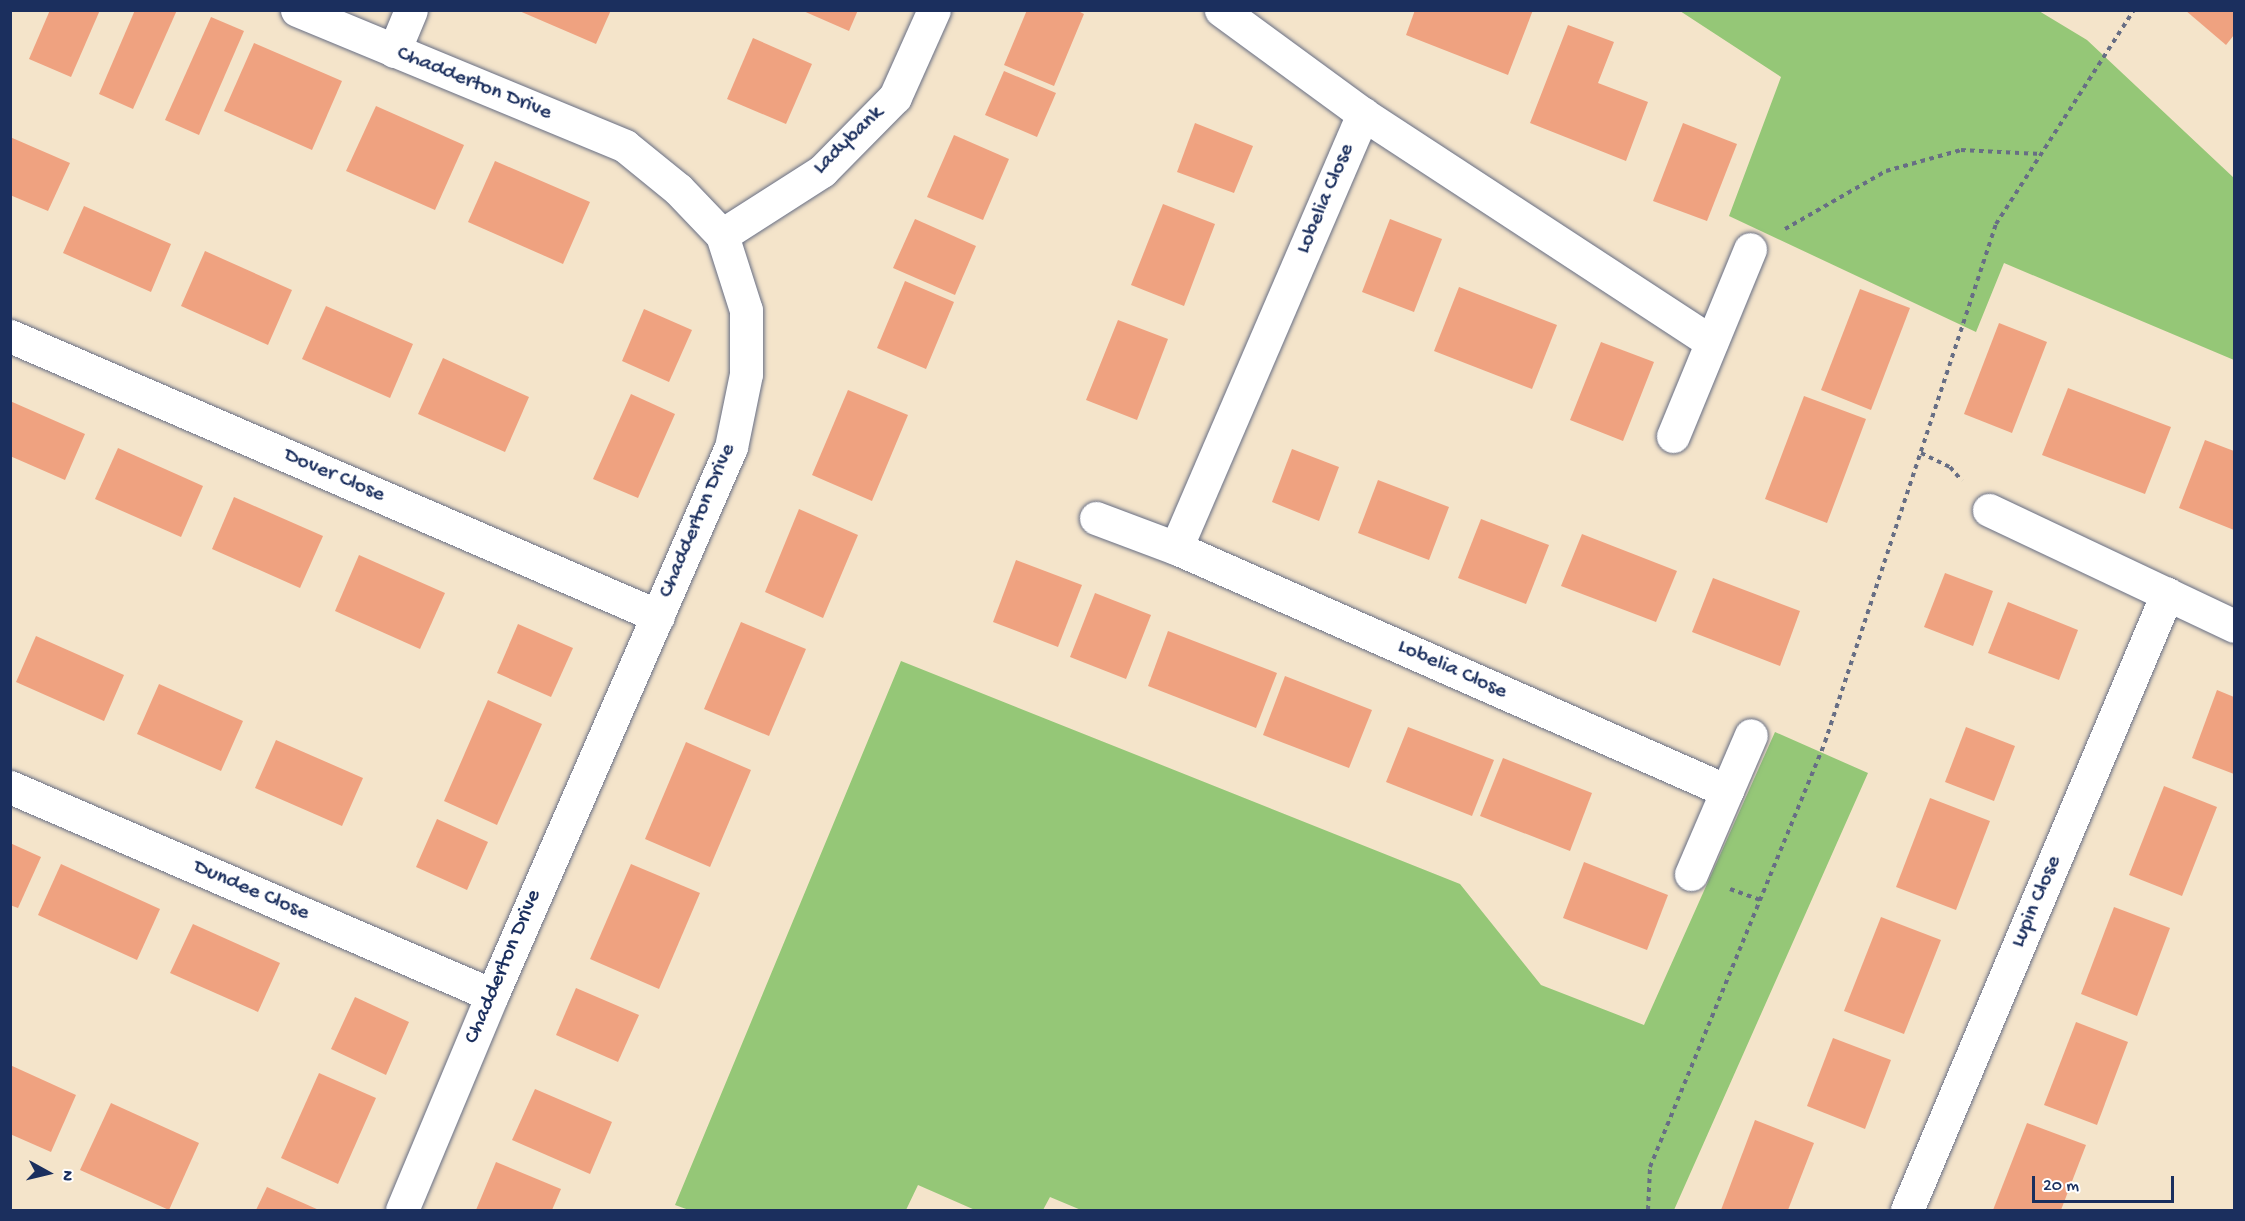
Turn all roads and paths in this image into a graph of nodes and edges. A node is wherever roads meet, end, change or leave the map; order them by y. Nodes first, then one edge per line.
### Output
1 (297, 10) edge
2 (411, 10) edge
3 (934, 10) edge
4 (1221, 10) edge
5 (2134, 10) edge
6 (394, 51) junction
7 (1363, 114) junction
8 (2042, 154) junction
9 (722, 235) junction
10 (1750, 249) joint
11 (10, 336) edge
12 (1711, 342) junction
13 (1673, 436) dead end
14 (1989, 510) dead end
15 (1096, 518) dead end
16 (1176, 549) junction
17 (2167, 594) junction
18 (658, 616) junction
19 (2235, 626) edge
20 (1751, 735) dead end
21 (10, 787) edge
22 (1727, 791) junction
23 (1691, 874) dead end
24 (492, 995) junction
25 (402, 1210) edge
26 (1648, 1210) edge
27 (1907, 1210) edge

1 - 6 street, Chadderton Drive
2 - 6 street
3 - 9 street, Ladybank
4 - 7 street, Lobelia Close
5 - 8 path
6 - 9 street, Chadderton Drive
7 - 12 street, Lobelia Close
7 - 16 street, Lobelia Close
8 - 10 path
8 - 26 path
9 - 18 street, Chadderton Drive
10 - 12 street
11 - 18 street, Dover Close
12 - 13 street
14 - 17 street
15 - 16 street, Lobelia Close
16 - 22 street, Lobelia Close
17 - 19 street
17 - 27 street, Lupin Close
18 - 24 street, Chadderton Drive
20 - 22 street
21 - 24 street, Dundee Close
22 - 23 street
24 - 25 street, Chadderton Drive

